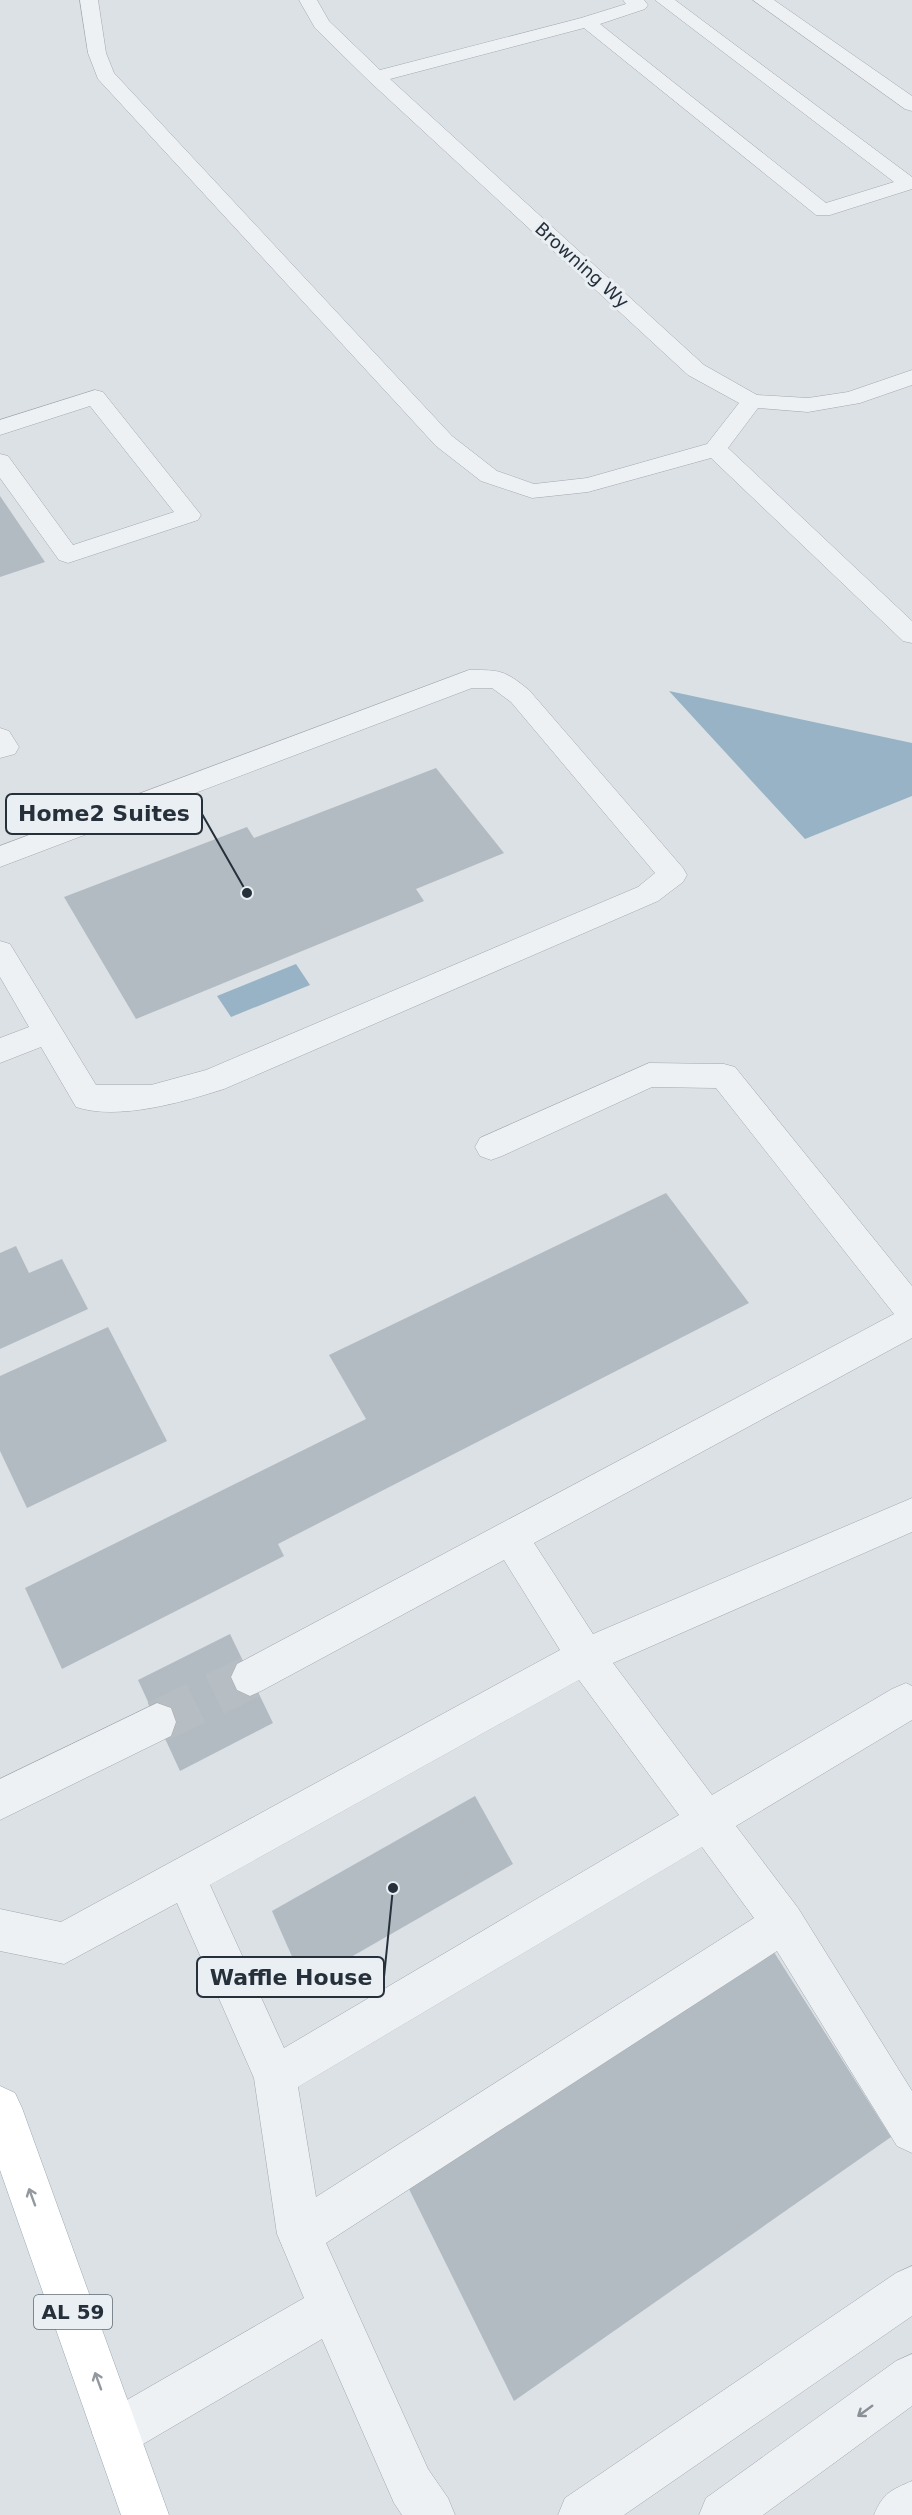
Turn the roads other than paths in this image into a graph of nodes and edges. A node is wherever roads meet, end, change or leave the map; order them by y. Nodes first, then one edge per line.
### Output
1 (89, 0) edge
2 (308, 0) edge
3 (663, 0) edge
4 (762, 0) edge
5 (636, 3) edge
6 (587, 22) junction
7 (376, 77) junction
8 (912, 105) edge
9 (910, 184) edge
10 (912, 377) edge
11 (752, 402) junction
12 (0, 428) edge
13 (715, 449) junction
14 (0, 461) edge
15 (908, 626) edge
16 (0, 737) edge
17 (0, 749) edge
18 (0, 857) edge
19 (4, 968) edge
20 (47, 1032) junction
21 (0, 1051) edge
22 (491, 1147) dead end
23 (912, 1311) edge
24 (912, 1321) edge
25 (912, 1515) edge
26 (510, 1537) junction
27 (585, 1656) junction
28 (250, 1677) tunnel mouth
29 (906, 1702) dead end
30 (157, 1722) tunnel mouth
31 (0, 1800) edge
32 (707, 1821) junction
33 (185, 1875) junction
34 (783, 1923) junction
35 (0, 1930) edge
36 (275, 2077) junction
37 (0, 2108) edge
38 (912, 2131) edge
39 (299, 2234) junction
40 (912, 2289) edge
41 (331, 2308) junction
42 (912, 2377) edge
43 (116, 2433) junction
44 (912, 2505) edge
45 (146, 2515) edge
46 (431, 2515) edge
47 (582, 2515) edge
48 (723, 2515) edge
49 (898, 2515) edge

1 - 13 street
2 - 7 street, Browning Wy
3 - 5 street
3 - 9 street
4 - 8 street
5 - 6 street
6 - 7 street
6 - 9 street
7 - 11 street, Browning Wy
10 - 11 street, Browning Wy
11 - 13 street
12 - 14 street
13 - 15 street
16 - 17 street
18 - 20 street
19 - 20 street
20 - 21 street
22 - 23 street
24 - 26 street
25 - 27 street
26 - 27 street
26 - 28 street
27 - 32 street
27 - 33 street
29 - 32 street
30 - 31 street
32 - 34 street
32 - 36 street
33 - 35 street
33 - 36 street
34 - 38 street
34 - 39 street
36 - 39 street
43 -> 37 main road, AL 59
39 - 41 street
40 - 47 street
41 - 43 street
41 - 46 street
42 -> 48 street
43 - 45 main road, AL 59
44 - 49 street

